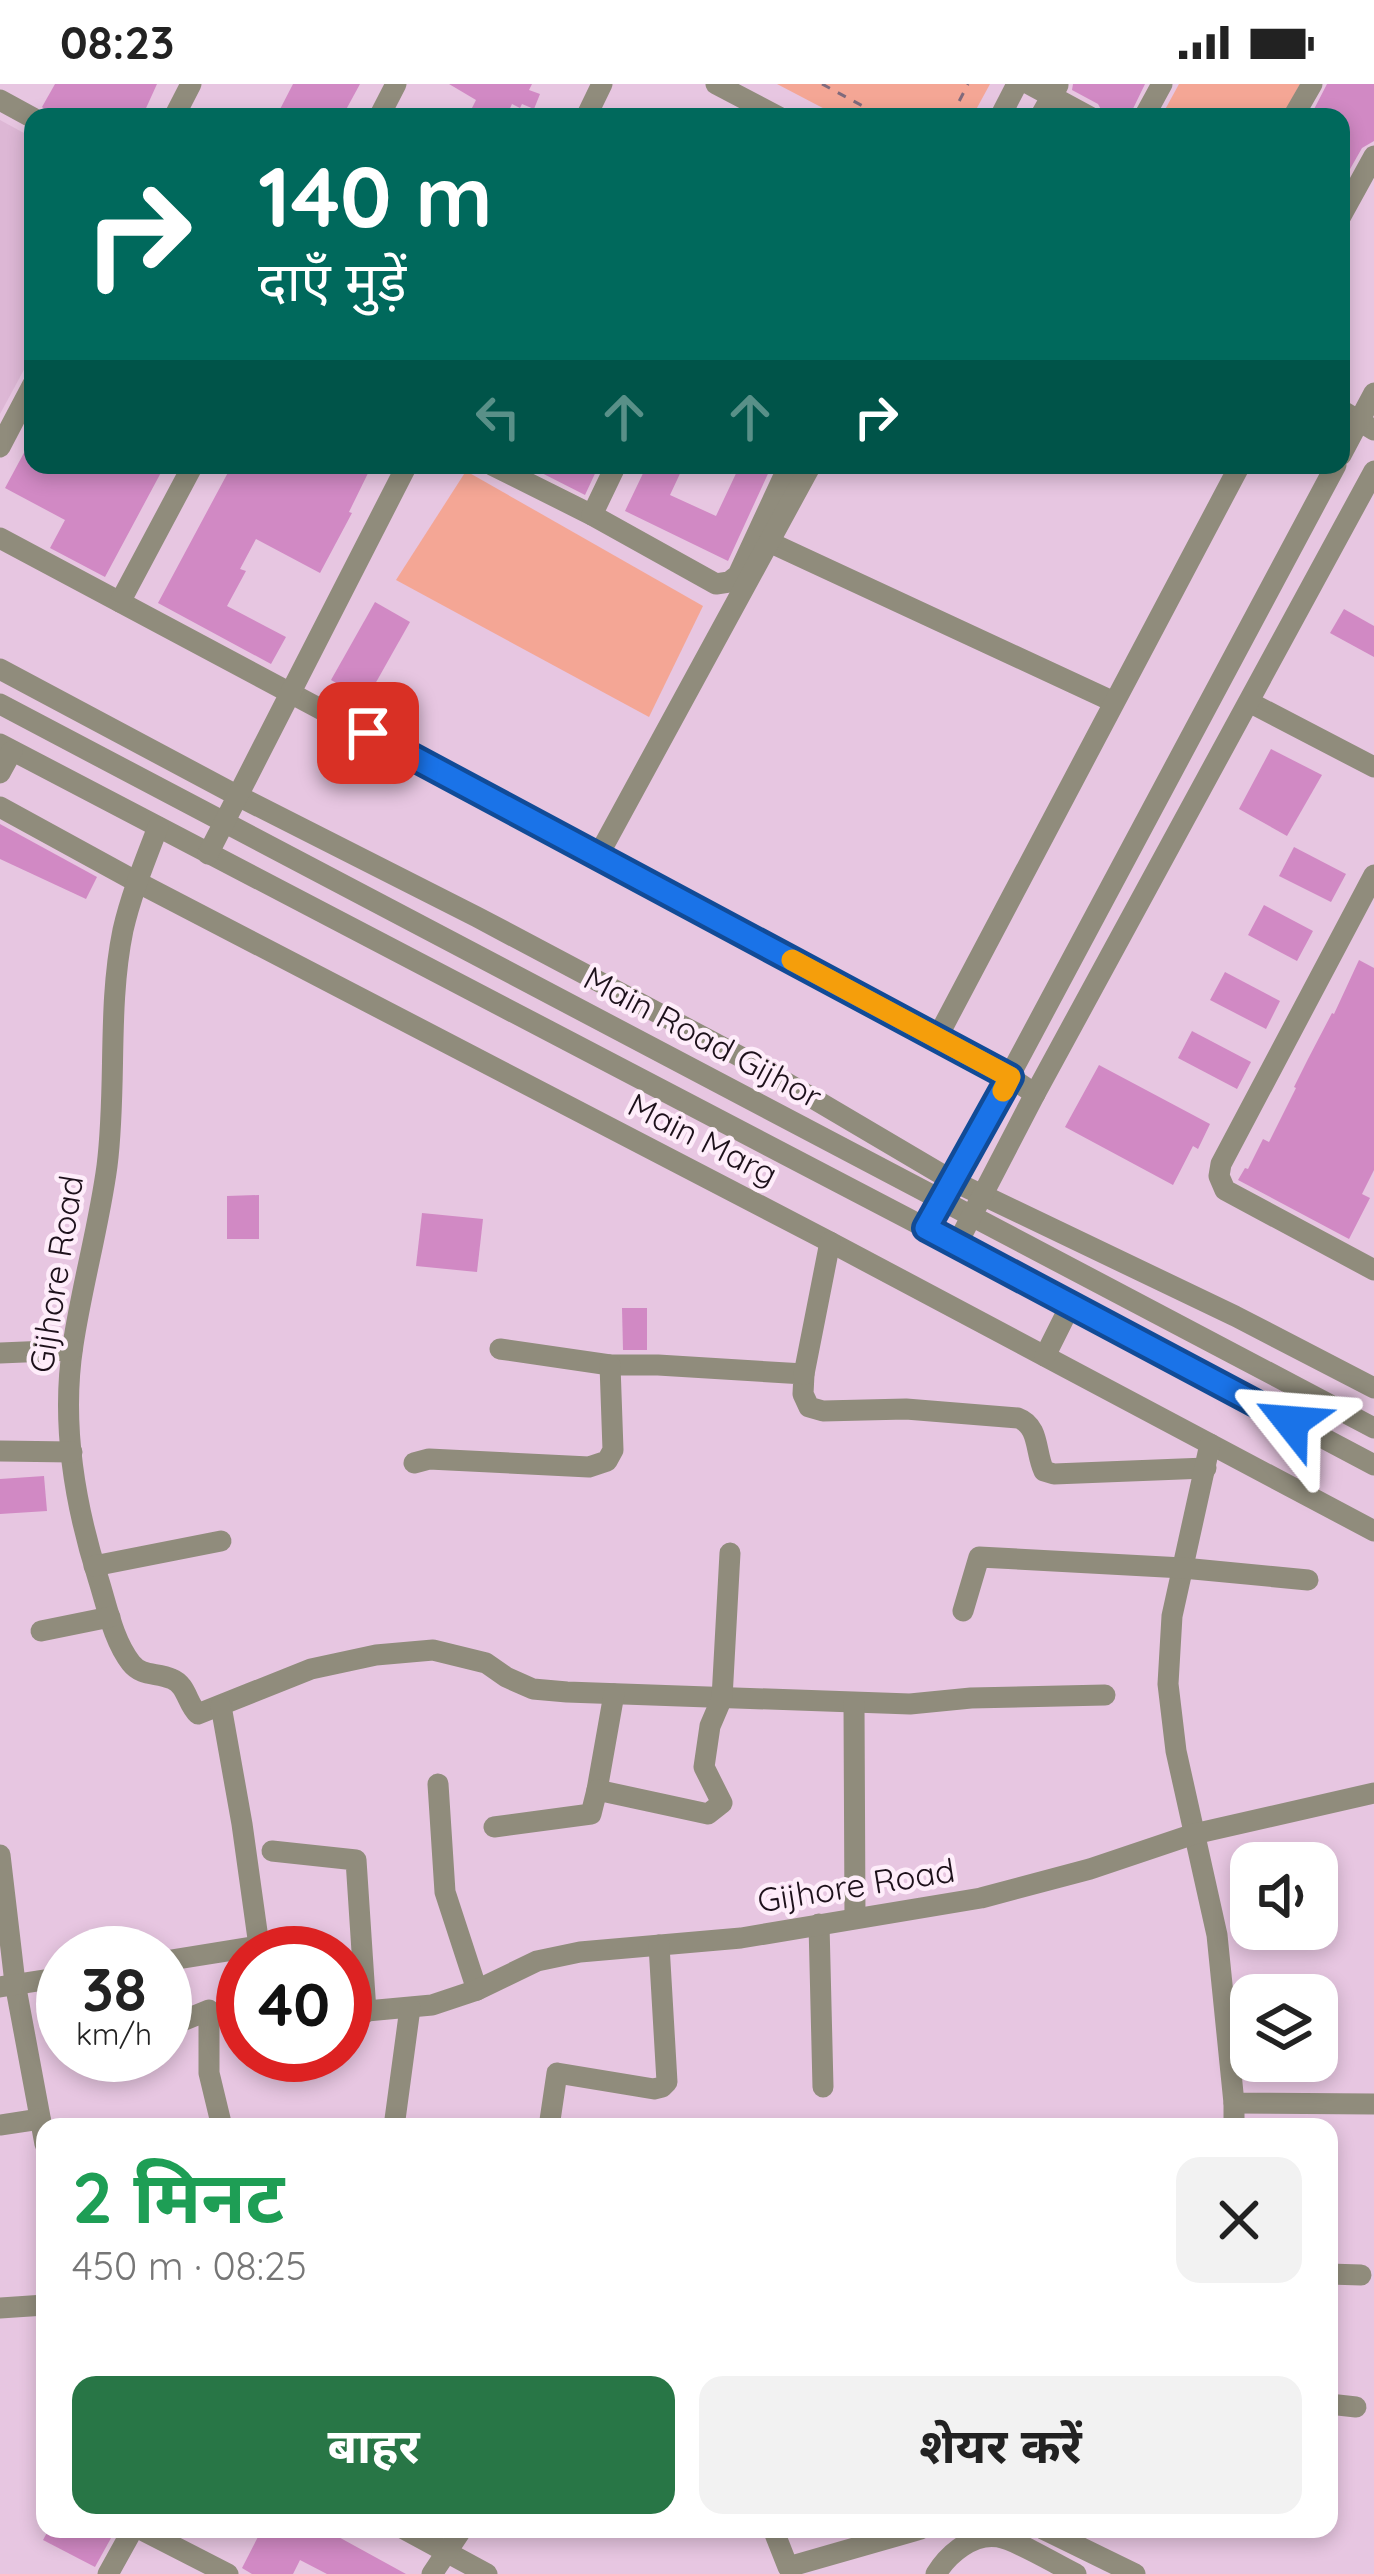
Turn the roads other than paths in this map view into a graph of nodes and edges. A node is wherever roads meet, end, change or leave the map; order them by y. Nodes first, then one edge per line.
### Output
1 (19, 84) edge
2 (716, 84) edge
3 (1029, 84) edge
4 (1050, 99) edge
5 (4, 103) edge
6 (762, 108) edge
7 (1374, 156) edge
8 (1350, 200) edge
9 (1374, 393) edge
10 (24, 401) edge
11 (1358, 420) edge
12 (0, 447) edge
13 (1374, 471) edge
14 (188, 474) edge
15 (402, 474) edge
16 (510, 474) edge
17 (612, 474) edge
18 (785, 474) edge
19 (806, 474) edge
20 (1235, 474) edge
21 (1331, 474) edge
22 (592, 515) junction
23 (0, 538) edge
24 (769, 542) junction
25 (120, 602) junction
26 (0, 669) edge
27 (291, 692) junction
28 (1114, 702) junction
29 (1249, 702) junction
30 (0, 704) edge
31 (6, 748) edge
32 (1374, 767) edge
33 (0, 773) edge
34 (238, 796) junction
35 (0, 807) edge
36 (224, 822) junction
37 (158, 827) junction
38 (208, 854) junction
39 (598, 856) junction
40 (1374, 874) edge
41 (137, 882) junction
42 (937, 1038) junction
43 (1010, 1077) junction
44 (1035, 1094) junction
45 (948, 1191) junction
46 (982, 1196) junction
47 (971, 1217) junction
48 (926, 1228) junction
49 (830, 1242) junction
50 (956, 1246) junction
51 (1372, 1266) edge
52 (1070, 1306) junction
53 (500, 1349) dead end
54 (72, 1350) junction
55 (0, 1353) edge
56 (1045, 1356) junction
57 (610, 1365) junction
58 (804, 1374) junction
59 (1374, 1388) edge
60 (1374, 1428) edge
61 (1210, 1444) junction
62 (0, 1451) edge
63 (72, 1453) junction
64 (414, 1463) dead end
65 (1374, 1466) edge
66 (1206, 1468) junction
67 (1374, 1531) edge
68 (221, 1541) dead end
69 (730, 1553) dead end
70 (94, 1566) junction
71 (1183, 1568) junction
72 (1308, 1580) dead end
73 (963, 1611) dead end
74 (110, 1617) junction
75 (41, 1630) dead end
76 (614, 1694) junction
77 (1105, 1695) dead end
78 (722, 1697) junction
79 (854, 1702) junction
80 (221, 1706) junction
81 (438, 1784) dead end
82 (597, 1790) junction
83 (1374, 1793) edge
84 (494, 1827) dead end
85 (1194, 1834) junction
86 (272, 1851) dead end
87 (0, 1855) edge
88 (855, 1918) junction
89 (819, 1924) junction
90 (256, 1926) edge
91 (356, 1926) edge
92 (659, 1945) junction
93 (7, 1985) edge
94 (477, 1990) junction
95 (410, 2008) junction
96 (372, 2011) edge
97 (192, 2018) edge
98 (823, 2086) dead end
99 (1234, 2103) junction
100 (1374, 2104) edge
101 (40, 2118) edge
102 (219, 2118) edge
103 (395, 2118) edge
104 (550, 2118) edge
105 (1234, 2118) edge
106 (36, 2120) edge
107 (0, 2126) edge
108 (1338, 2274) edge
109 (1361, 2275) dead end
110 (36, 2306) edge
111 (0, 2308) edge
112 (1338, 2405) edge
113 (1356, 2407) dead end
114 (130, 2538) edge
115 (154, 2538) edge
116 (421, 2538) edge
117 (457, 2538) edge
118 (777, 2538) edge
119 (890, 2538) edge
120 (977, 2538) edge
121 (1002, 2538) edge
122 (1061, 2538) edge
123 (448, 2552) junction
124 (108, 2574) edge
125 (228, 2574) edge
126 (432, 2574) edge
127 (487, 2574) edge
128 (936, 2574) edge
129 (1076, 2574) edge
130 (1135, 2574) edge

1 - 5 street
2 - 6 street
3 - 4 street
7 - 8 street
9 - 11 street
10 - 12 street
13 - 29 street
14 - 25 street
15 - 27 street
16 - 22 street
17 - 22 street
18 - 22 street
19 - 24 street
20 - 28 street
21 - 43 street
23 - 25 street
24 - 28 street
24 - 39 street
25 - 27 street
26 - 34 street
27 - 34 street
27 - 39 street
28 - 42 street
29 - 32 street
29 - 44 street
30 - 36 street, Main Road Gijhor
31 - 33 street
31 - 37 street, Main Road Gijhor
34 - 36 street
34 - 45 street
35 - 41 street, Main Marg
36 - 38 street
36 - 45 street, Main Road Gijhor
37 - 38 street, Main Road Gijhor
37 - 41 street, Gijhore Road
38 - 48 street, Main Road Gijhor
39 - 42 street
40 - 51 street
41 - 49 street, Main Marg
41 - 54 street, Gijhore Road
42 - 43 street
43 - 44 street
43 - 45 street
44 - 46 street
45 - 46 street
45 - 47 street, Main Road Gijhor
45 - 48 street
46 - 47 street
46 - 59 street
47 - 50 street
47 - 60 street, Main Road Gijhor
48 - 50 street, Main Road Gijhor
49 - 56 street, Main Marg
49 - 58 street
50 - 52 street, Main Road Gijhor
52 - 56 street
52 - 65 street, Main Road Gijhor
53 - 57 street
54 - 55 street
54 - 63 street, Gijhore Road
56 - 61 street, Main Marg
57 - 58 street
57 - 64 street
58 - 66 street
61 - 66 street
61 - 67 street, Main Marg
62 - 63 street
63 - 70 street, Gijhore Road
66 - 71 street
68 - 70 street
69 - 78 street
70 - 74 street, Gijhore Road
71 - 72 street
71 - 73 street
71 - 85 street
74 - 75 street
74 - 80 street, Gijhore Road
76 - 78 street
76 - 80 street
76 - 82 street
77 - 79 street
78 - 79 street
78 - 82 street
79 - 88 street
80 - 90 street
81 - 94 street
82 - 84 street
83 - 85 street, Gijhore Road
85 - 88 street, Gijhore Road
85 - 99 street
86 - 91 street
87 - 93 street
88 - 89 street, Gijhore Road
89 - 92 street, Gijhore Road
89 - 98 street
92 - 94 street, Gijhore Road
92 - 104 street
93 - 101 street
94 - 95 street, Gijhore Road
95 - 96 street, Gijhore Road
95 - 103 street
97 - 102 street
99 - 100 street
99 - 105 street
106 - 107 street
108 - 109 street
110 - 111 street
112 - 113 street
114 - 124 street
115 - 125 street
116 - 123 street
117 - 123 street
118 - 119 street
120 - 128 street
121 - 129 street
122 - 130 street
123 - 126 street
123 - 127 street

